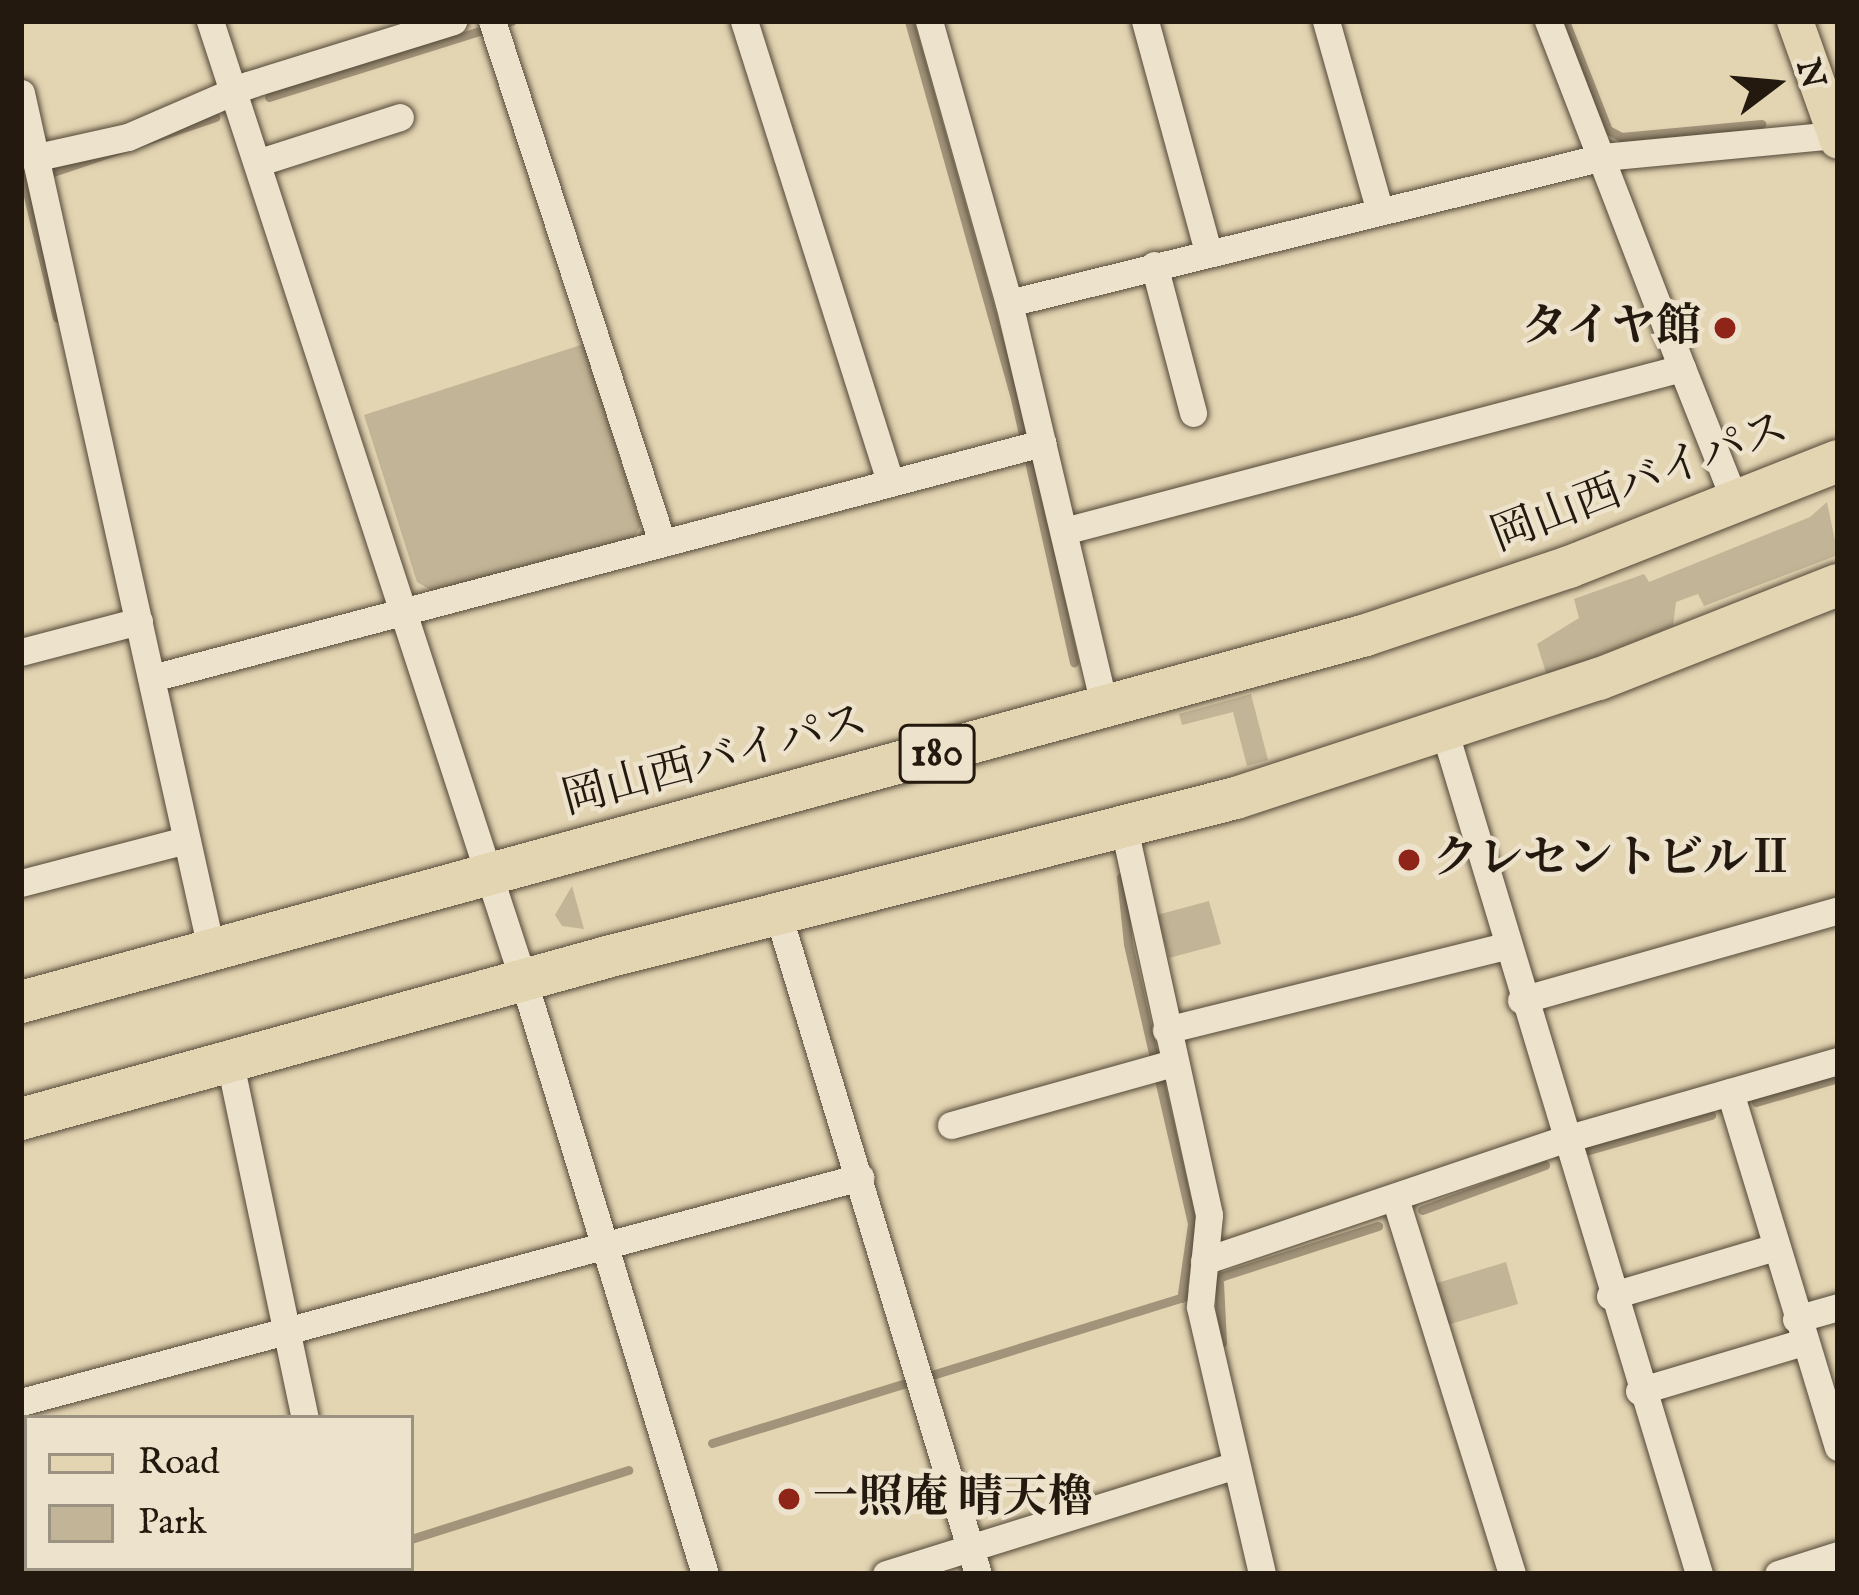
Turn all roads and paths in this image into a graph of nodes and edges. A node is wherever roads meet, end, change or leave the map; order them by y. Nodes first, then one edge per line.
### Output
1 (210, 21) edge
2 (453, 21) edge
3 (744, 21) edge
4 (929, 21) edge
5 (1145, 21) edge
6 (1327, 21) edge
7 (1548, 21) edge
8 (1795, 21) edge
9 (493, 25) edge
10 (233, 90) junction
11 (21, 93) edge
12 (400, 117) dead end
13 (1837, 138) edge
14 (1603, 157) junction
15 (31, 162) edge
16 (257, 163) junction
17 (1378, 208) junction
18 (1208, 251) junction
19 (1154, 266) junction
20 (1009, 303) junction
21 (1682, 368) junction
22 (1193, 413) dead end
23 (1032, 445) junction
24 (1838, 461) edge
25 (890, 481) junction
26 (1736, 504) junction
27 (1064, 531) junction
28 (662, 542) junction
29 (1838, 584) edge
30 (405, 611) junction
31 (131, 623) junction
32 (21, 652) edge
33 (152, 679) junction
34 (1105, 709) junction
35 (1445, 733) junction
36 (1124, 828) junction
37 (177, 842) junction
38 (490, 876) junction
39 (21, 884) edge
40 (1838, 910) edge
41 (778, 914) junction
42 (1506, 946) junction
43 (212, 953) junction
44 (524, 982) junction
45 (1521, 1000) junction
46 (21, 1003) edge
47 (1166, 1030) junction
48 (1838, 1060) edge
49 (230, 1063) junction
50 (1162, 1067) junction
51 (1730, 1092) junction
52 (21, 1119) edge
53 (951, 1125) dead end
54 (1562, 1140) junction
55 (860, 1177) junction
56 (1395, 1198) junction
57 (604, 1244) junction
58 (1775, 1247) junction
59 (1201, 1280) junction
60 (1610, 1296) junction
61 (1838, 1307) edge
62 (279, 1331) junction
63 (1800, 1331) junction
64 (1639, 1391) junction
65 (21, 1402) edge
66 (304, 1415) edge
67 (1838, 1447) edge
68 (1235, 1465) junction
69 (1838, 1555) edge
70 (975, 1561) edge
71 (705, 1574) edge
72 (886, 1574) edge
73 (1262, 1574) edge
74 (1512, 1574) edge
75 (1699, 1574) edge
76 (1778, 1574) edge

1 - 10 street
2 - 10 street
3 - 25 street
4 - 20 street
5 - 18 street
6 - 17 street
7 - 14 street
8 - 13 main road
9 - 28 street
10 - 15 street
10 - 16 street
11 - 15 street
12 - 16 street
13 - 14 street
14 - 17 street
14 - 21 street
15 - 31 street
16 - 30 street
17 - 18 street
18 - 19 street
19 - 20 street
19 - 22 street
20 - 23 street
21 - 26 street
21 - 27 street
23 - 25 street
23 - 27 street
24 - 26 highway, 岡山西バイパス / 180
25 - 28 street
26 - 34 highway, 岡山西バイパス / 180
27 - 34 street
28 - 30 street
29 - 35 highway
30 - 33 street
30 - 38 street
31 - 32 street
31 - 33 street
33 - 37 street
34 - 38 highway, 岡山西バイパス / 180
35 - 36 highway
35 - 42 street
36 - 41 highway
36 - 47 street
37 - 39 street
37 - 43 street
38 - 43 highway, 岡山西バイパス / 180
38 - 44 street
40 - 45 street
41 - 44 highway
41 - 55 street
42 - 45 street
42 - 47 street
43 - 46 highway, 岡山西バイパス / 180
44 - 49 highway
44 - 57 street
45 - 54 street
47 - 50 street
48 - 51 street
49 - 52 highway
49 - 62 street
50 - 53 street
50 - 59 street
51 - 54 street
51 - 58 street
54 - 56 street
54 - 60 street
55 - 57 street
55 - 70 street
56 - 59 street
56 - 74 street
57 - 62 street
57 - 71 street
58 - 60 street
58 - 63 street
59 - 68 street
60 - 64 street
61 - 63 street
62 - 65 street
62 - 66 street
63 - 64 street
63 - 67 street
64 - 75 street
68 - 70 street
68 - 73 street
69 - 76 street
70 - 72 street

